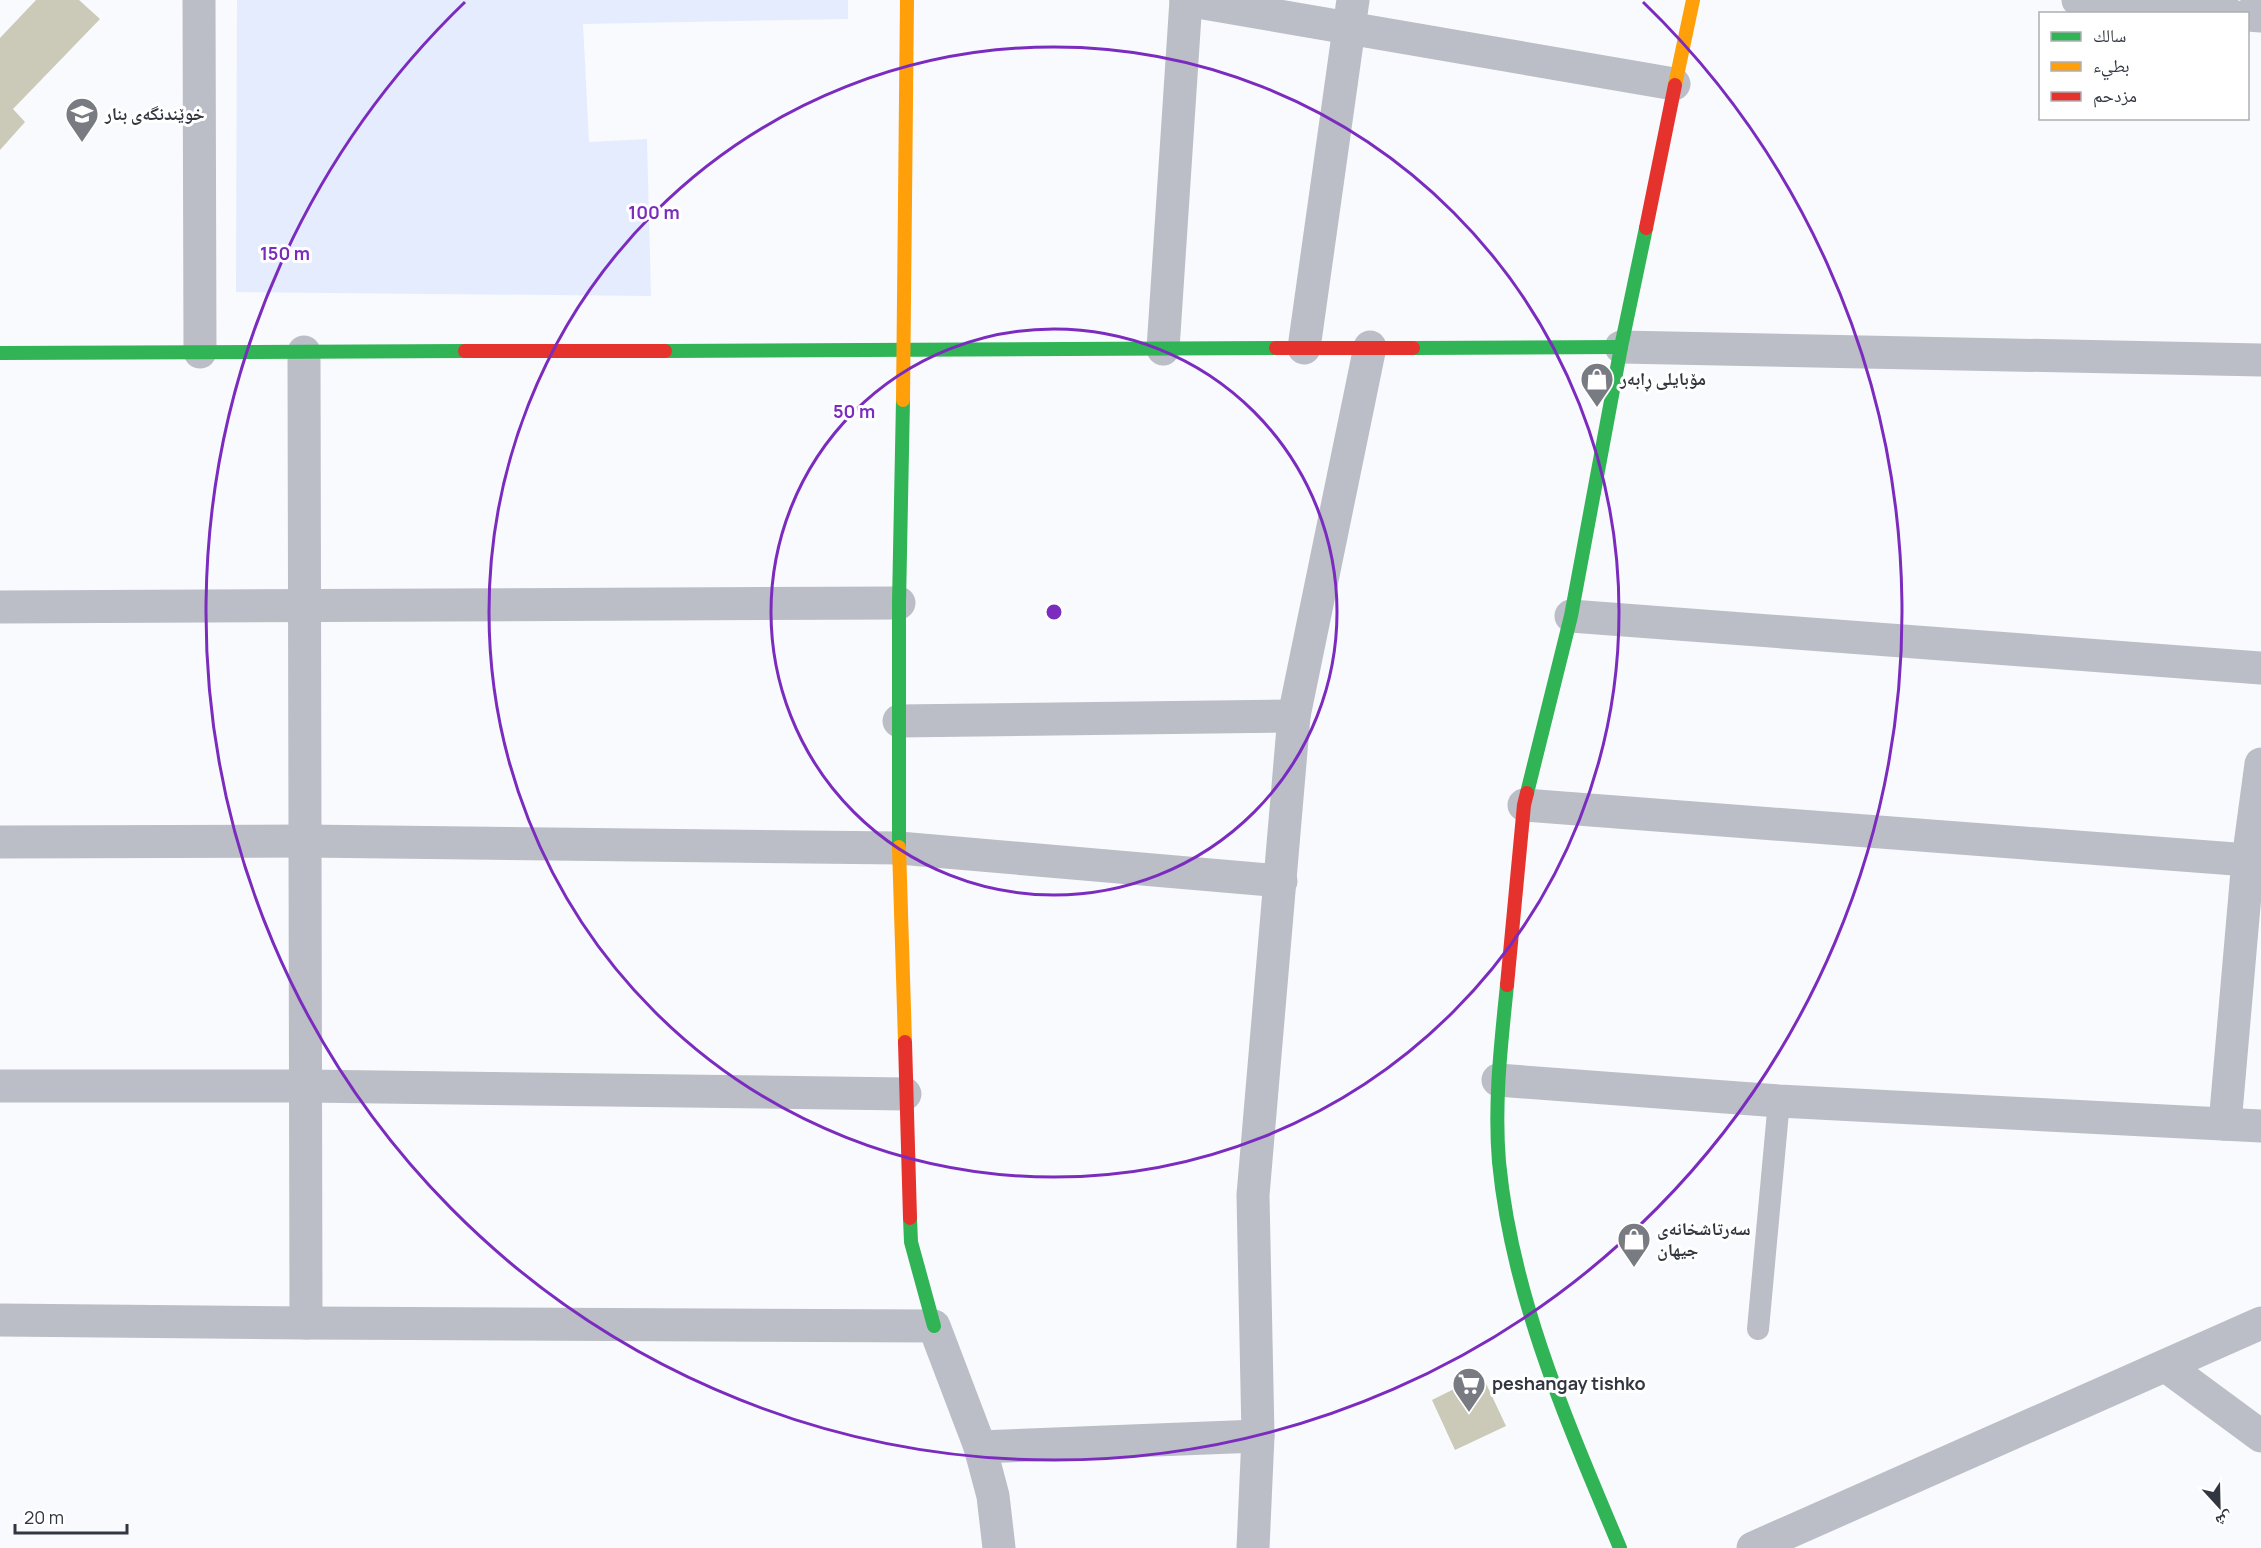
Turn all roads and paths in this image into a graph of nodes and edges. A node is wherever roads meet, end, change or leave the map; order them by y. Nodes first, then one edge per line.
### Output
1 (199, 0) edge
2 (907, 0) edge
3 (1186, 0) edge
4 (1693, 0) edge
5 (2078, 0) edge
6 (2207, 12) edge
7 (1351, 14) edge
8 (1674, 84) junction
9 (1370, 347) junction
10 (1621, 347) junction
11 (1304, 348) junction
12 (1162, 349) junction
13 (904, 350) junction
14 (200, 352) junction
15 (304, 352) junction
16 (0, 353) edge
17 (2261, 360) edge
18 (899, 603) junction
19 (304, 606) junction
20 (0, 607) edge
21 (1571, 616) junction
22 (2261, 668) edge
23 (1294, 716) junction
24 (899, 722) junction
25 (2261, 764) edge
26 (1524, 805) junction
27 (305, 841) junction
28 (0, 842) edge
29 (899, 848) junction
30 (2248, 860) junction
31 (1281, 881) junction
32 (1498, 1080) junction
33 (0, 1086) edge
34 (306, 1086) junction
35 (905, 1094) junction
36 (1779, 1101) junction
37 (2225, 1124) junction
38 (2261, 1126) edge
39 (0, 1320) edge
40 (306, 1323) junction
41 (2261, 1323) edge
42 (934, 1326) junction
43 (1758, 1329) dead end
44 (2166, 1366) junction
45 (1258, 1436) junction
46 (2261, 1436) edge
47 (980, 1447) junction
48 (999, 1548) edge
49 (1253, 1548) edge
50 (1620, 1548) edge
51 (1753, 1548) edge

1 - 14 street
2 - 13 street
3 - 7 street
3 - 12 street
4 - 8 street
5 - 6 street
7 - 8 street
7 - 11 street
8 - 10 street
9 - 10 street
9 - 11 street
9 - 23 street
10 - 17 street
10 - 21 street
11 - 12 street
12 - 13 street
13 - 15 street
13 - 18 street
14 - 15 street
14 - 16 street
15 - 19 street
18 - 19 street
18 - 24 street
19 - 20 street
19 - 27 street
21 - 22 street
21 - 26 street
23 - 24 street
23 - 31 street
24 - 29 street
25 - 30 street
26 - 30 street
26 - 32 street
27 - 28 street
27 - 29 street
27 - 34 street
29 - 31 street
29 - 35 street
30 - 37 street
31 - 45 street
32 - 36 street
32 - 50 street
33 - 34 street
34 - 35 street
34 - 40 street
35 - 42 street
36 - 37 street
36 - 43 lane
37 - 38 street
39 - 40 street
40 - 42 street
41 - 44 street
42 - 47 street
44 - 46 street
44 - 51 street
45 - 47 street
45 - 49 street
47 - 48 street

